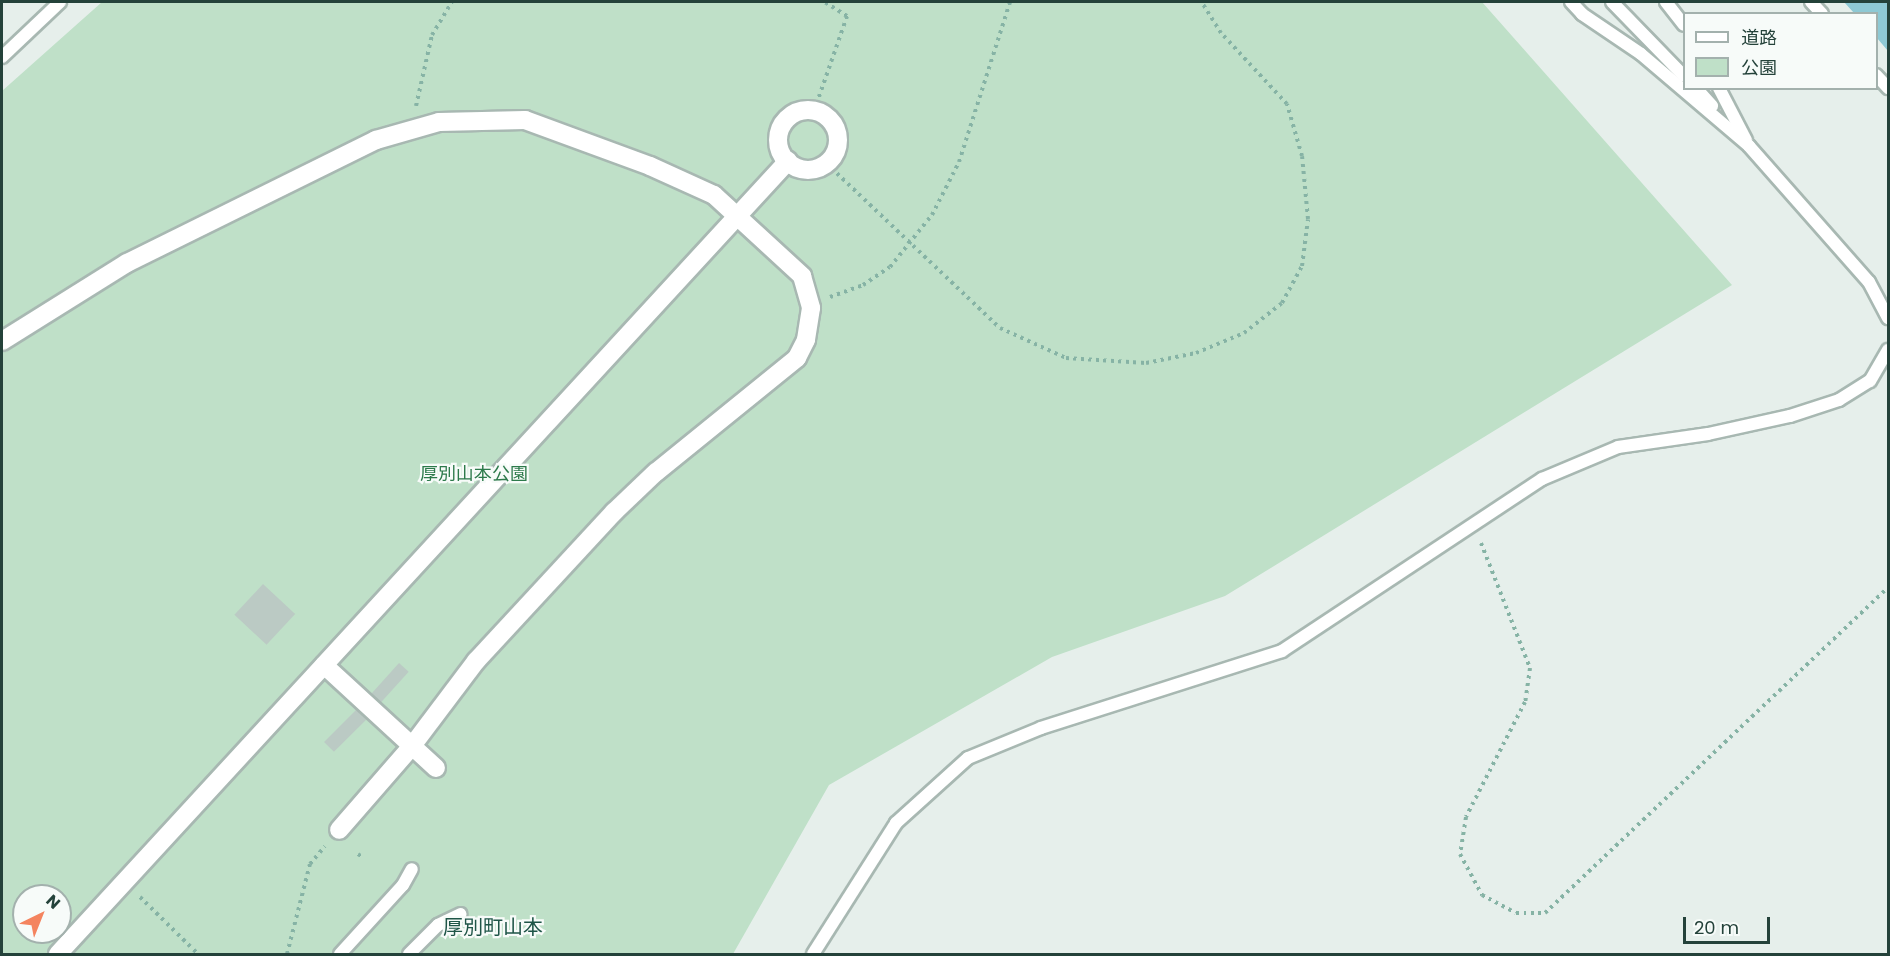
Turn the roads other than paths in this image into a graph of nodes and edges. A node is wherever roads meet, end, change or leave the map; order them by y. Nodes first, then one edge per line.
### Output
1 (60, 2) edge
2 (1571, 2) edge
3 (1612, 2) edge
4 (1666, 2) edge
5 (1683, 24) edge
6 (2, 57) edge
7 (1683, 75) edge
8 (1683, 90) edge
9 (1683, 90) edge
10 (1698, 90) edge
11 (1720, 90) edge
12 (1749, 146) junction
13 (788, 161) junction
14 (739, 215) junction
15 (1888, 318) edge
16 (2, 341) edge
17 (1888, 350) edge
18 (324, 664) junction
19 (412, 746) junction
20 (436, 768) dead end
21 (339, 830) road end
22 (412, 869) dead end
23 (461, 914) dead end
24 (58, 954) edge
25 (340, 954) edge
26 (409, 954) edge
27 (813, 954) edge

1 - 6 lane
2 - 8 lane
3 - 7 lane
4 - 5 lane
9 - 12 lane
10 - 12 lane
11 - 12 lane
12 - 15 lane
13 - 13 street
13 - 14 street
14 - 16 street
14 - 18 street
14 - 19 street
17 - 27 lane
18 - 19 street
18 - 24 street
19 - 20 street
19 - 21 street
22 - 25 lane
23 - 26 lane

